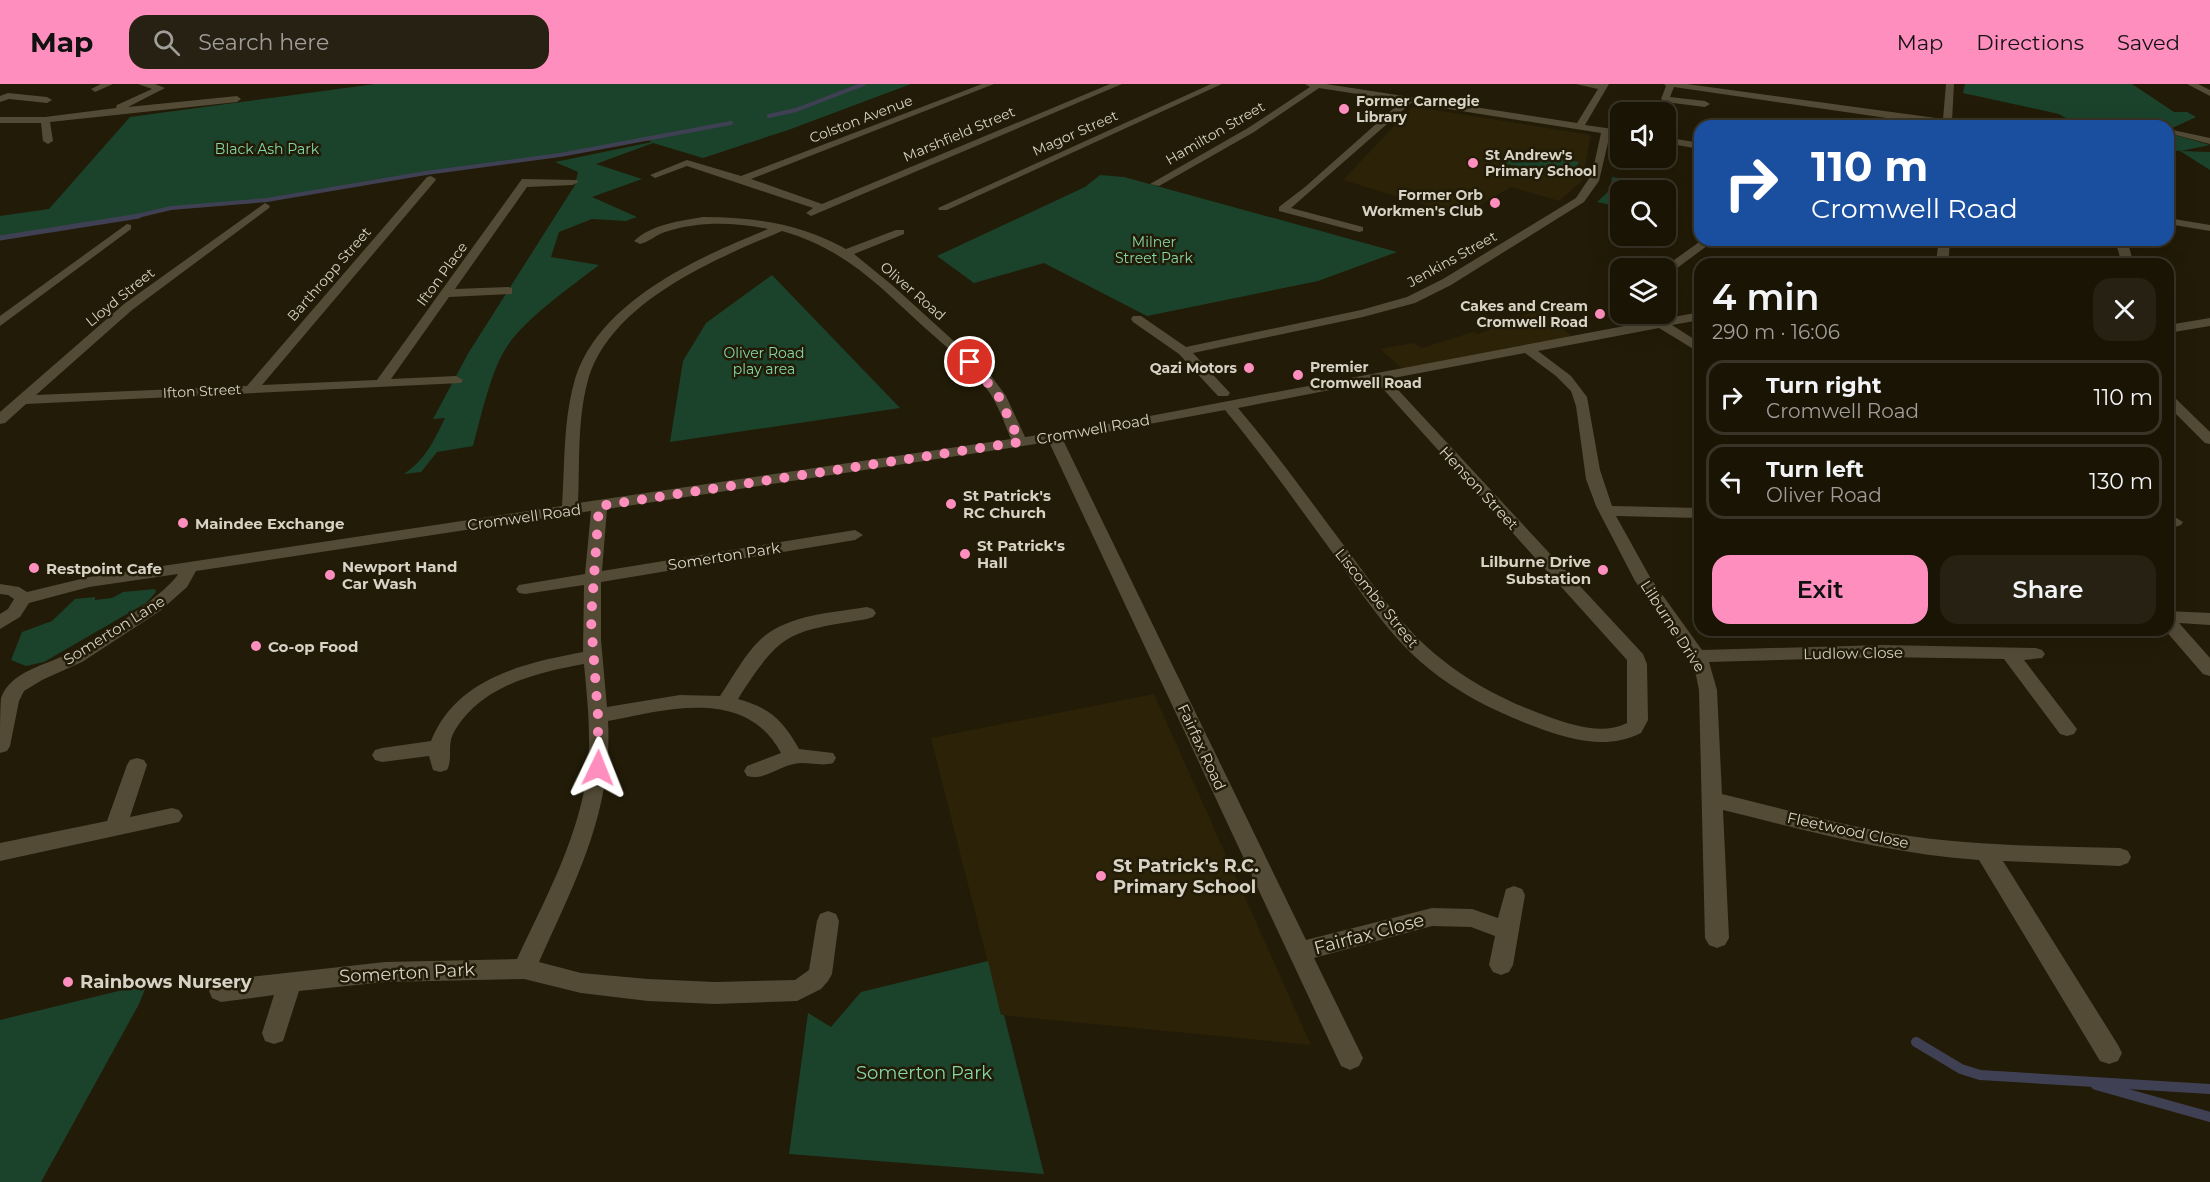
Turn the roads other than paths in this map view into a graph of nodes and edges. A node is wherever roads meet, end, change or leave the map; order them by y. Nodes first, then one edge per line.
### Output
1 (109, 84) edge
2 (142, 84) edge
3 (990, 84) edge
4 (1119, 84) edge
5 (1218, 84) edge
6 (1580, 84) edge
7 (1669, 84) edge
8 (1950, 84) edge
9 (2191, 84) edge
10 (1314, 85) edge
11 (1603, 86) edge
12 (95, 89) dead end
13 (2210, 93) edge
14 (4, 97) edge
15 (237, 99) dead end
16 (47, 100) dead end
17 (1409, 100) junction
18 (1706, 104) dead end
19 (116, 111) junction
20 (0, 120) edge
21 (45, 120) junction
22 (1919, 120) edge
23 (1947, 120) edge
24 (1579, 127) junction
25 (1606, 131) junction
26 (1610, 132) edge
27 (2174, 132) edge
28 (48, 141) dead end
29 (2210, 141) edge
30 (1676, 143) edge
31 (1694, 145) edge
32 (655, 175) dead end
33 (741, 178) junction
34 (430, 179) dead end
35 (573, 182) dead end
36 (1155, 184) dead end
37 (265, 206) dead end
38 (822, 208) junction
39 (943, 208) dead end
40 (811, 213) dead end
41 (794, 220) dead end
42 (2174, 222) edge
43 (127, 227) dead end
44 (781, 227) junction
45 (2210, 228) edge
46 (1359, 229) dead end
47 (900, 232) dead end
48 (640, 242) dead end
49 (1701, 246) edge
50 (845, 253) junction
51 (1676, 265) edge
52 (508, 291) dead end
53 (446, 293) junction
54 (1694, 317) edge
55 (1137, 320) dead end
56 (1676, 320) edge
57 (0, 322) edge
58 (2210, 322) edge
59 (1657, 324) edge
60 (1663, 324) edge
61 (2174, 329) edge
62 (1694, 346) edge
63 (1528, 349) junction
64 (1184, 351) junction
65 (1379, 377) junction
66 (456, 380) dead end
67 (381, 383) junction
68 (251, 389) junction
69 (1226, 399) junction
70 (23, 400) junction
71 (2174, 405) edge
72 (0, 420) edge
73 (1054, 436) junction
74 (2210, 440) edge
75 (1020, 442) junction
76 (599, 506) junction
77 (570, 510) junction
78 (1606, 511) junction
79 (1694, 513) edge
80 (855, 535) dead end
81 (191, 566) junction
82 (593, 578) junction
83 (0, 589) edge
84 (525, 589) dead end
85 (23, 599) junction
86 (867, 613) dead end
87 (2174, 617) edge
88 (2210, 619) edge
89 (0, 623) edge
90 (2174, 629) edge
91 (2009, 653) junction
92 (2036, 654) dead end
93 (593, 656) junction
94 (1697, 656) junction
95 (2210, 670) edge
96 (726, 702) junction
97 (598, 716) junction
98 (1638, 720) joint
99 (2067, 729) dead end
100 (0, 746) edge
101 (382, 755) dead end
102 (793, 756) junction
103 (826, 758) dead end
104 (137, 765) dead end
105 (754, 771) dead end
106 (1712, 799) junction
107 (172, 816) dead end
108 (115, 828) junction
109 (0, 852) edge
110 (1986, 853) junction
111 (2120, 857) dead end
112 (1514, 895) dead end
113 (828, 921) dead end
114 (1507, 931) junction
115 (1717, 938) dead end
116 (1300, 952) junction
117 (1501, 965) dead end
118 (524, 969) junction
119 (290, 982) junction
120 (221, 991) dead end
121 (274, 1033) dead end
122 (2109, 1053) dead end
123 (1350, 1058) dead end

1 - 12 street
2 - 19 street
3 - 33 street, Colston Avenue
4 - 38 street, Marshfield Street
5 - 39 street, Magor Street
6 - 11 street
7 - 18 street
7 - 22 street
8 - 23 street
9 - 13 street
10 - 17 street
10 - 36 street, Hamilton Street
11 - 24 street
14 - 16 street
15 - 19 street
17 - 24 street
17 - 46 street
19 - 21 street
20 - 21 street
21 - 28 street
24 - 25 street
25 - 26 street
25 - 64 street, Jenkins Street
27 - 29 street
30 - 31 street
32 - 33 street
33 - 38 street
34 - 68 street, Barthropp Street
35 - 53 street, Ifton Place
37 - 70 street, Lloyd Street
38 - 40 street, Marshfield Street
41 - 44 street
42 - 45 street
43 - 57 street
44 - 48 street, Oliver Road
44 - 50 street, Oliver Road
44 - 77 street
47 - 50 street, Oliver Road
49 - 51 street
50 - 75 street, Oliver Road
52 - 53 street
53 - 67 street, Ifton Place
54 - 56 street, Cromwell Road
55 - 64 street
58 - 61 street
59 - 63 street, Cromwell Road
60 - 62 street
63 - 65 street, Cromwell Road
63 - 78 street, Lilburne Drive
64 - 69 street
65 - 69 street, Cromwell Road
65 - 98 street, Henson Street
66 - 67 street, Ifton Street
67 - 68 street, Ifton Street
68 - 70 street, Ifton Street
69 - 73 street, Cromwell Road
69 - 98 street, Liscombe Street
70 - 72 street, Lloyd Street
71 - 74 street
73 - 75 street, Cromwell Road
73 - 116 street, Fairfax Road
75 - 76 street, Cromwell Road
76 - 77 street, Cromwell Road
76 - 82 street
77 - 81 street, Cromwell Road
78 - 79 street
78 - 94 street, Lilburne Drive
80 - 82 street, Somerton Park
81 - 85 street, Cromwell Road
81 - 100 street, Somerton Lane
82 - 84 street, Somerton Park
82 - 93 street
83 - 85 street
85 - 89 street
86 - 96 street
87 - 88 street
90 - 95 street
91 - 92 street, Ludlow Close
91 - 94 street, Ludlow Close
91 - 99 street
93 - 97 street
93 - 101 street
94 - 106 street, Lilburne Drive
96 - 97 street
96 - 102 street
97 - 118 street
102 - 103 street
102 - 105 street
104 - 108 street
106 - 110 street, Fleetwood Close
106 - 115 street, Lilburne Drive
107 - 108 street
108 - 109 street
110 - 111 street, Fleetwood Close
110 - 122 street
112 - 114 street
113 - 118 street, Somerton Park
114 - 116 street, Fairfax Close
114 - 117 street
116 - 123 street, Fairfax Road
118 - 119 street, Somerton Park
119 - 120 street, Somerton Park
119 - 121 street

